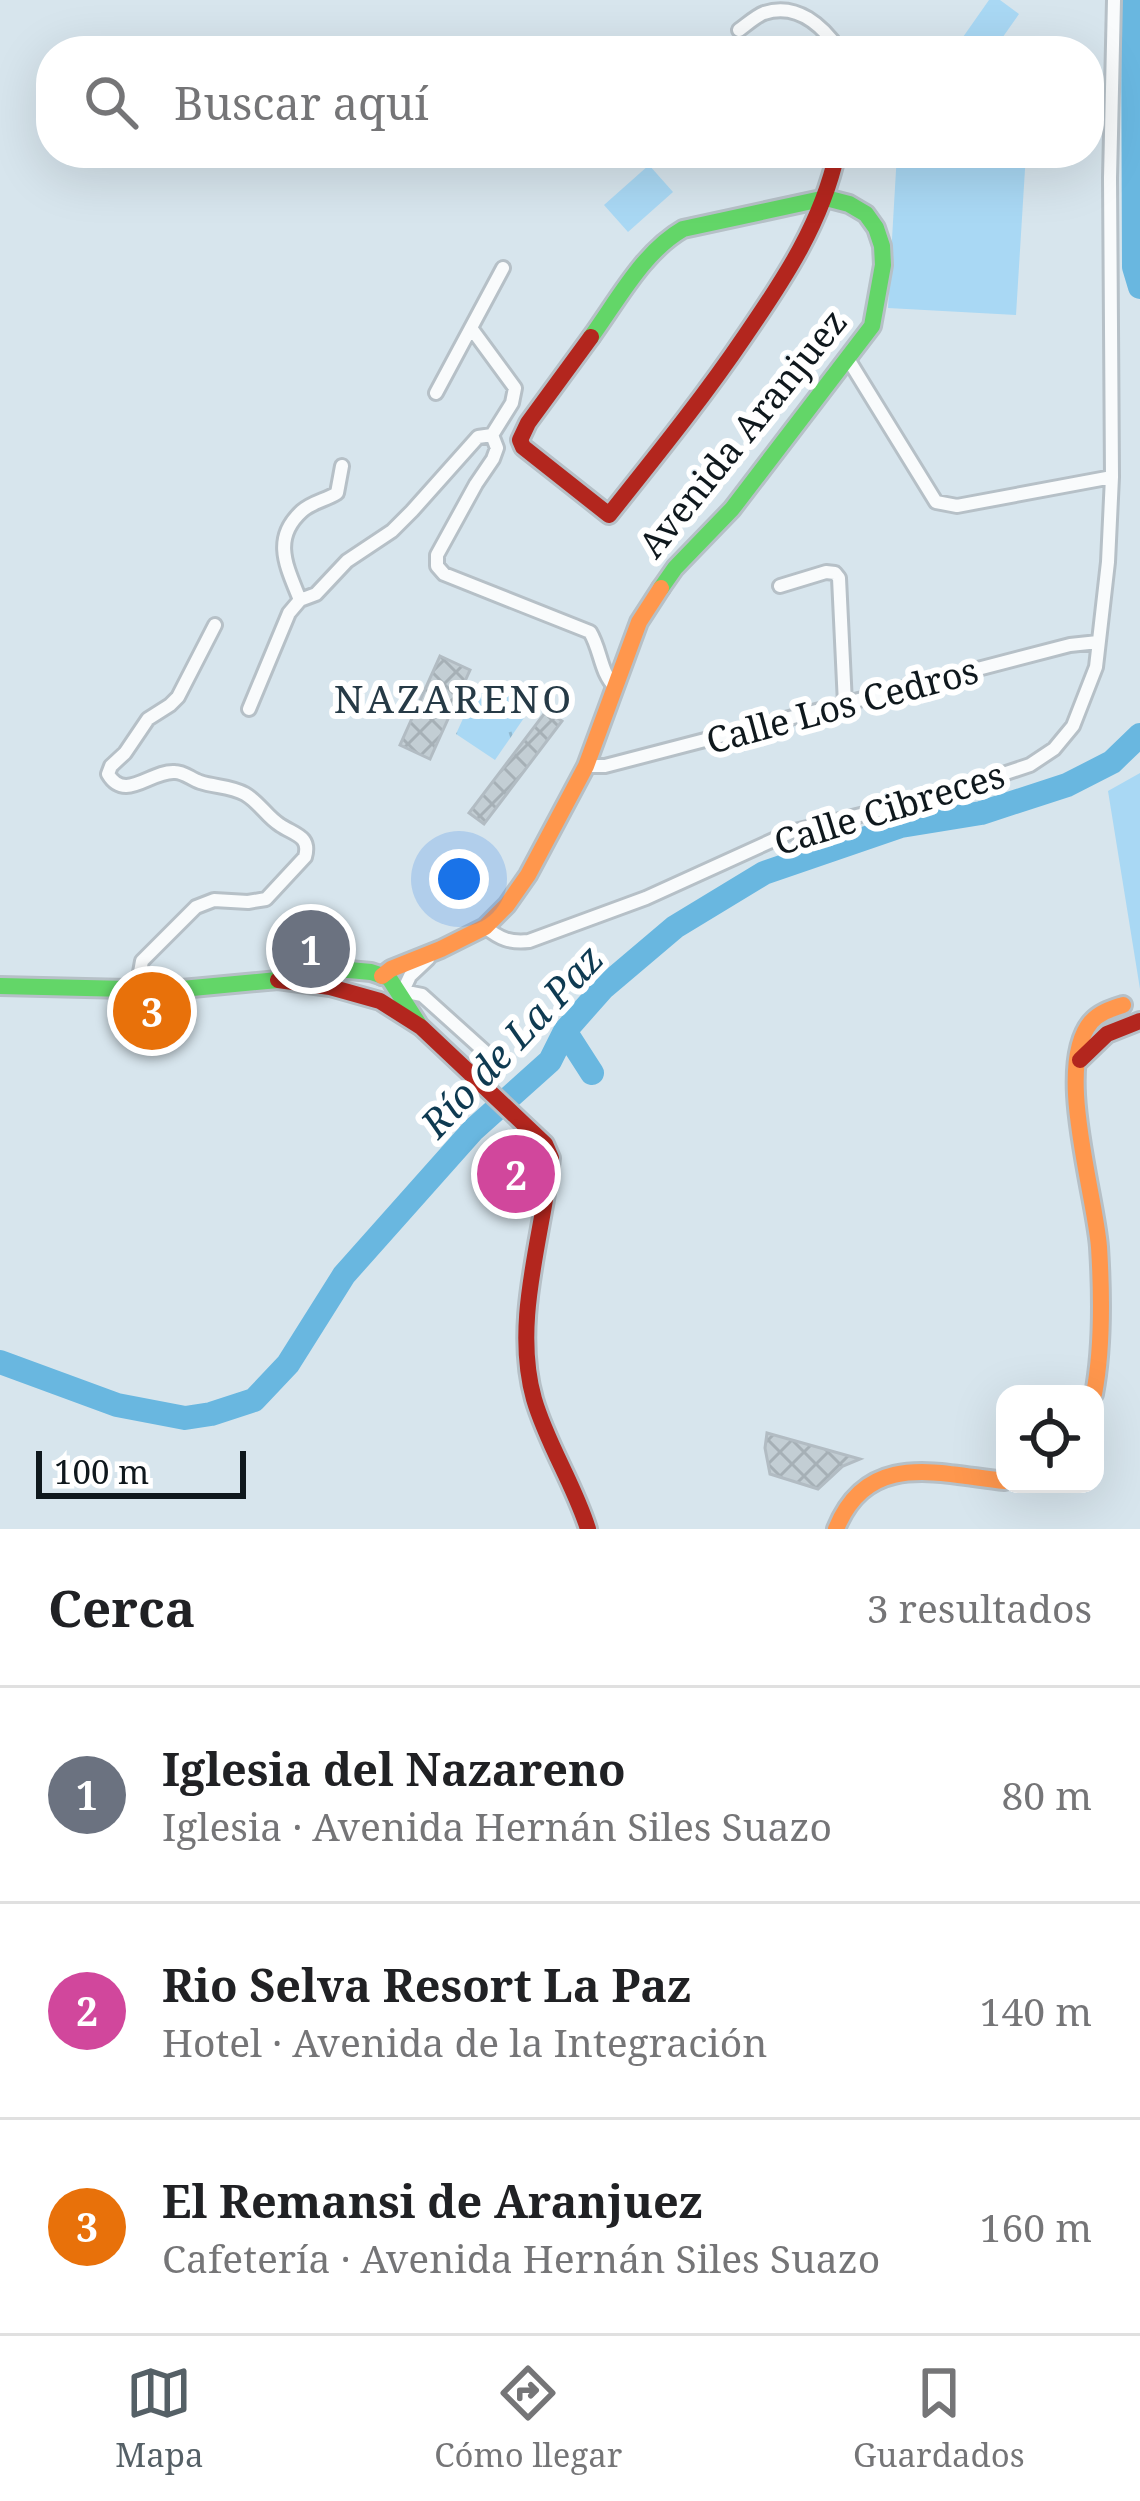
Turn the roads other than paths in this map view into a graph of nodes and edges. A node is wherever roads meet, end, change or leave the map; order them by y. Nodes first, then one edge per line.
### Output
1 (1114, 0) edge
2 (739, 30) dead end
3 (830, 36) edge
4 (833, 168) edge
5 (826, 198) junction
6 (502, 268) dead end
7 (471, 328) junction
8 (848, 359) junction
9 (436, 393) dead end
10 (492, 435) junction
11 (342, 466) dead end
12 (1112, 477) junction
13 (780, 586) dead end
14 (300, 600) junction
15 (215, 625) dead end
16 (1098, 642) junction
17 (615, 686) junction
18 (845, 704) junction
19 (249, 709) dead end
20 (586, 766) junction
21 (485, 926) junction
22 (441, 949) junction
23 (278, 980) junction
24 (392, 984) junction
25 (0, 986) edge
26 (137, 989) junction
27 (376, 999) junction
28 (1132, 1008) edge
29 (1135, 1025) edge
30 (421, 1027) junction
31 (492, 1058) dead end
32 (1080, 1060) junction
33 (1096, 1385) edge
34 (996, 1479) edge
35 (588, 1529) edge
36 (836, 1529) edge

1 - 12 street, Calle Cibreces
2 - 3 street
4 - 5 street
5 - 5 street
5 - 8 street, Avenida Aranjuez
6 - 7 street
7 - 9 street
7 - 10 street
8 - 12 street
8 - 17 street, Avenida Aranjuez
10 - 14 street
10 - 17 street
11 - 14 street
12 - 16 street, Calle Cibreces
13 - 18 street
14 - 19 street
15 - 26 street
16 - 18 street, Calle Los Cedros
16 - 21 street, Calle Cibreces
17 - 20 street, Avenida Aranjuez
18 - 20 street, Calle Los Cedros
20 - 21 street, Avenida Aranjuez
21 - 22 street, Avenida Aranjuez
22 - 24 street
22 - 24 street, Avenida Aranjuez
23 - 24 street
23 - 26 street
23 - 27 street
24 - 27 street
24 - 30 street
24 - 31 street
25 - 26 street
27 - 30 street
28 - 29 street
28 - 32 street
29 - 32 street
30 - 35 street
32 - 33 street
34 - 36 street

